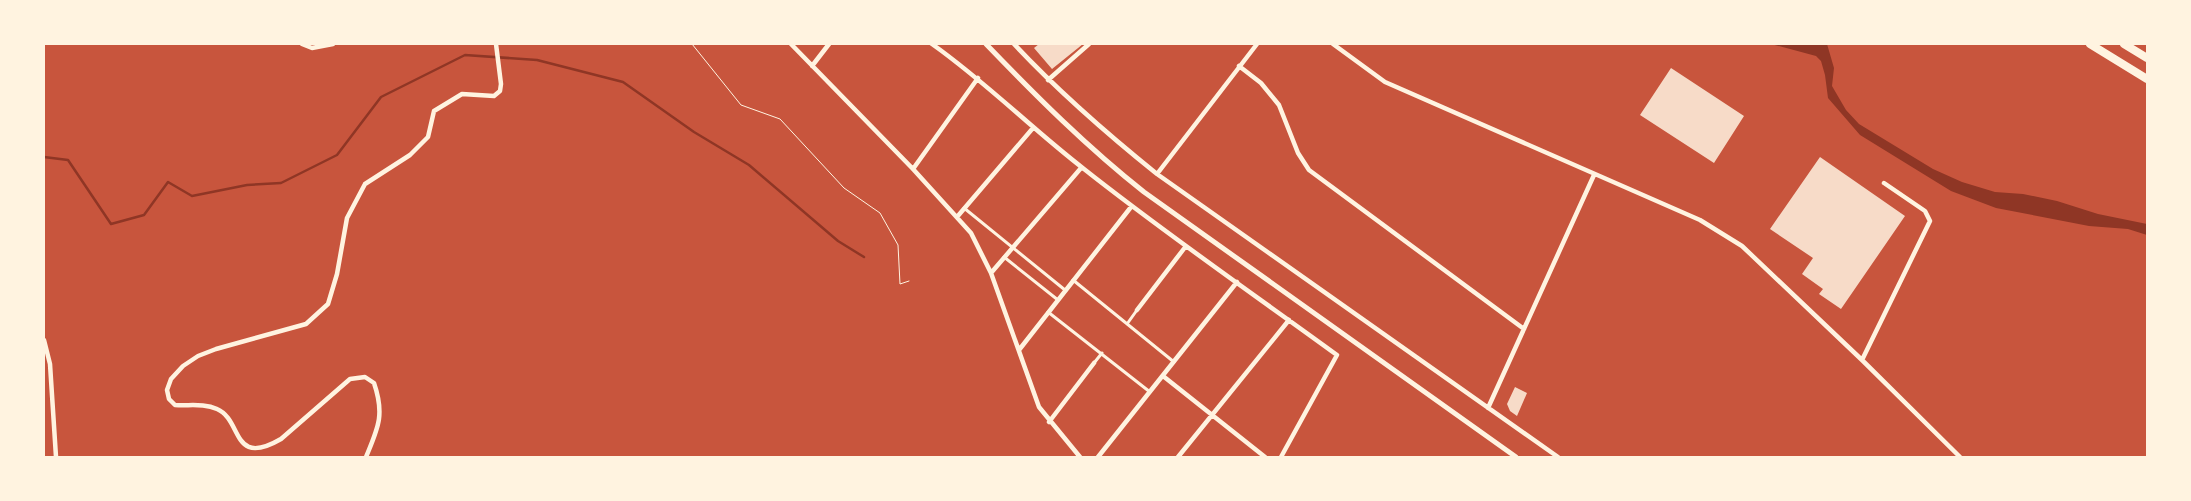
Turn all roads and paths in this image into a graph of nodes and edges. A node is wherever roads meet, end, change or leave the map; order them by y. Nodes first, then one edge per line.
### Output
1 (302, 44) edge
2 (333, 44) edge
3 (496, 44) edge
4 (692, 44) edge
5 (791, 44) edge
6 (829, 44) edge
7 (932, 44) edge
8 (986, 44) edge
9 (1014, 44) edge
10 (1089, 44) edge
11 (1257, 44) edge
12 (1333, 44) edge
13 (2090, 44) edge
14 (2124, 44) edge
15 (2147, 58) edge
16 (812, 66) junction
17 (1239, 66) junction
18 (978, 78) junction
19 (2147, 79) edge
20 (1048, 80) junction
21 (1033, 128) junction
22 (913, 168) junction
23 (1081, 168) junction
24 (1157, 174) junction
25 (1594, 175) junction
26 (1884, 183) dead end
27 (1131, 207) junction
28 (964, 208) junction
29 (958, 217) junction
30 (1186, 246) junction
31 (1012, 248) junction
32 (1004, 257) junction
33 (990, 273) junction
34 (1073, 280) junction
35 (909, 281) dead end
36 (1237, 282) junction
37 (1065, 290) junction
38 (1058, 300) junction
39 (1137, 310) joint
40 (1048, 312) junction
41 (1288, 320) junction
42 (1127, 324) junction
43 (1524, 329) junction
44 (44, 340) edge
45 (1019, 350) junction
46 (1102, 353) junction
47 (1862, 360) junction
48 (1174, 362) junction
49 (1094, 363) joint
50 (1163, 376) junction
51 (1150, 392) junction
52 (1488, 408) junction
53 (1210, 415) junction
54 (1049, 422) junction
55 (56, 457) edge
56 (366, 457) edge
57 (1080, 457) edge
58 (1098, 457) edge
59 (1178, 457) edge
60 (1265, 457) edge
61 (1281, 457) edge
62 (1516, 457) edge
63 (1558, 457) edge
64 (1960, 457) edge

1 - 2 street
3 - 56 street
4 - 35 path
5 - 16 street
6 - 16 street
7 - 18 street
8 - 62 street
9 - 20 street
10 - 20 street
11 - 17 street
12 - 25 street
13 - 19 highway
14 - 15 highway
16 - 22 street
17 - 24 street
17 - 43 street
18 - 21 street
18 - 22 street
20 - 24 street
21 - 23 street
21 - 28 street
22 - 29 street
23 - 27 street
23 - 31 street
24 - 52 street
25 - 43 street
25 - 47 street
26 - 47 street
27 - 30 street
27 - 34 street
28 - 29 street
28 - 31 street
29 - 33 street
30 - 36 street
30 - 39 street
31 - 32 street
31 - 37 street
32 - 33 street
32 - 38 street
33 - 45 street
34 - 37 street
34 - 42 street
36 - 41 street
36 - 48 street
37 - 38 street
38 - 40 street
39 - 42 street
40 - 45 street
40 - 46 street
41 - 53 street
41 - 61 street
42 - 48 street
43 - 52 street
44 - 55 street
45 - 54 street
46 - 49 street
46 - 51 street
47 - 64 street
48 - 50 street
49 - 54 street
50 - 51 street
50 - 53 street
51 - 58 street
52 - 63 street
53 - 59 street
53 - 60 street
54 - 57 street

